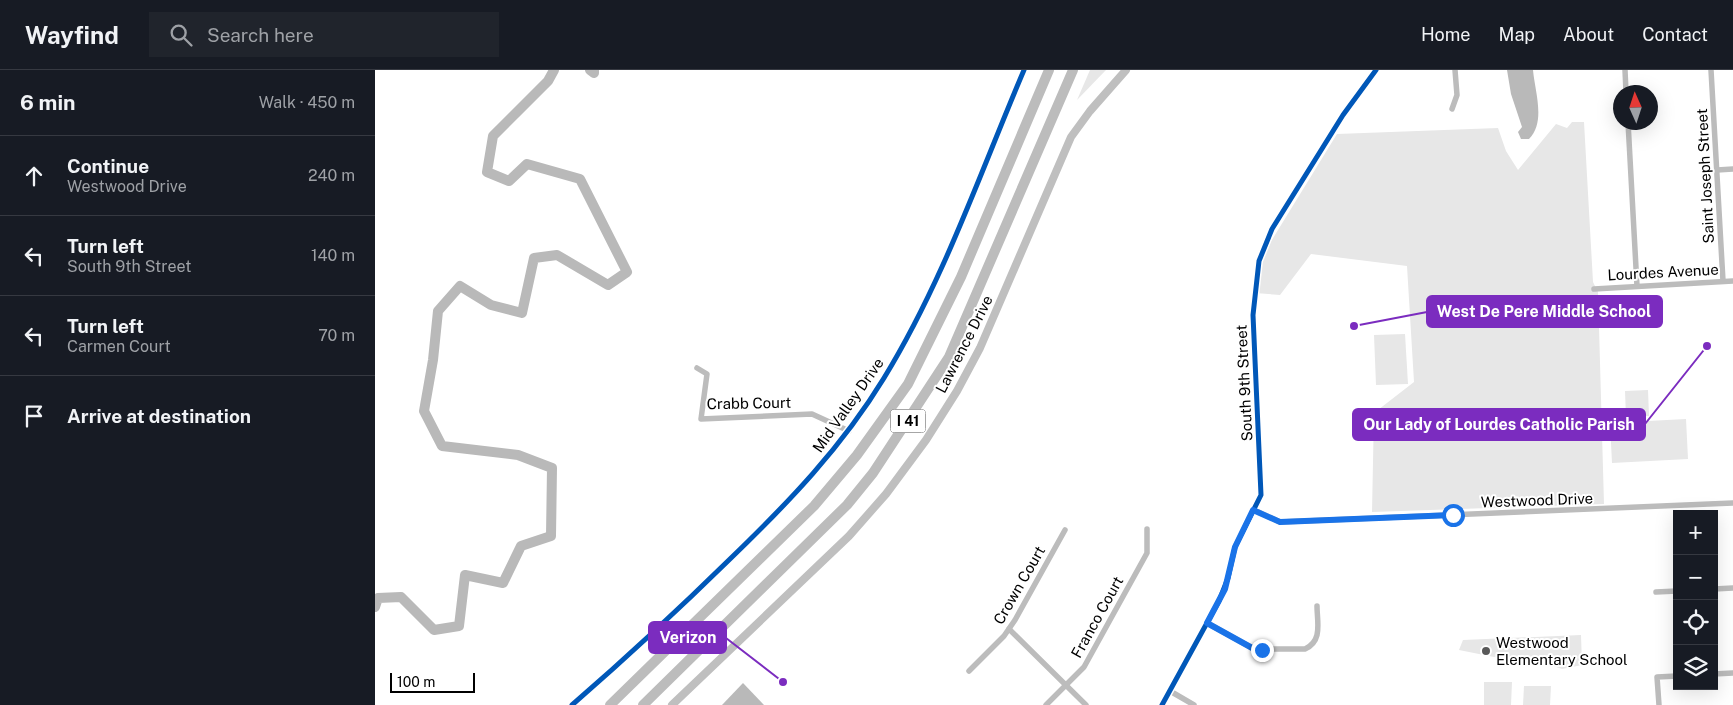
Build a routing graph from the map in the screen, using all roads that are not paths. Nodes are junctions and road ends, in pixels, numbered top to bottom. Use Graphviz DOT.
graph roads {
  1 [pos="1025,70"];
  2 [pos="1049,70"];
  3 [pos="1073,70"];
  4 [pos="1126,70"];
  5 [pos="1376,70"];
  6 [pos="1455,70"];
  7 [pos="1625,70"];
  8 [pos="1711,70"];
  9 [pos="1626,85"];
  10 [pos="1452,109"];
  11 [pos="1628,130"];
  12 [pos="1733,169"];
  13 [pos="1717,170"];
  14 [pos="1733,280"];
  15 [pos="1723,281"];
  16 [pos="1637,286"];
  17 [pos="1594,288"];
  18 [pos="697,368"];
  19 [pos="849,431"];
  20 [pos="1733,503"];
  21 [pos="1253,510"];
  22 [pos="1147,529"];
  23 [pos="1065,530"];
  24 [pos="1733,588"];
  25 [pos="1718,589"];
  26 [pos="1673,591"];
  27 [pos="1656,592"];
  28 [pos="1317,606"];
  29 [pos="1207,623"];
  30 [pos="1009,629"];
  31 [pos="969,671"];
  32 [pos="1733,673"];
  33 [pos="1718,674"];
  34 [pos="1673,676"];
  35 [pos="1066,685"];
  36 [pos="1169,691"];
  37 [pos="572,705"];
  38 [pos="609,705"];
  39 [pos="643,705"];
  40 [pos="672,705"];
  41 [pos="1047,705"];
  42 [pos="1086,705"];
  43 [pos="1162,705"];
  44 [pos="1195,705"];
  45 [pos="1659,705"];
  1 -- 19 [label="street, Mid Valley Drive"];
  2 -- 38 [label="highway, I 41"];
  3 -- 39 [label="highway, I 41"];
  4 -- 40 [label="main road, Lawrence Drive"];
  5 -- 21 [label="street, South 9th Street"];
  6 -- 10 [label="street"];
  7 -- 9 [label="street"];
  8 -- 13 [label="street, Saint Joseph Street"];
  11 -- 16 [label="street"];
  12 -- 13 [label="street"];
  13 -- 15 [label="street, Saint Joseph Street"];
  14 -- 15 [label="street, Lourdes Avenue"];
  15 -- 16 [label="street, Lourdes Avenue"];
  16 -- 17 [label="street, Lourdes Avenue"];
  18 -- 19 [label="street, Crabb Court"];
  19 -- 37 [label="street, Mid Valley Drive"];
  20 -- 21 [label="street, Westwood Drive"];
  21 -- 29 [label="street, South 9th Street"];
  22 -- 35 [label="street, Franco Court"];
  23 -- 30 [label="street, Crown Court"];
  24 -- 25 [label="street"];
  26 -- 27 [label="street"];
  28 -- 29 [label="street"];
  29 -- 36 [label="street, South 9th Street"];
  30 -- 31 [label="street, Crown Court"];
  30 -- 35 [label="street"];
  32 -- 33 [label="street"];
  34 -- 45 [label="street"];
  35 -- 41 [label="street, Franco Court"];
  35 -- 42 [label="street"];
  36 -- 43 [label="street, South 9th Street"];
  36 -- 44 [label="street"];
}
